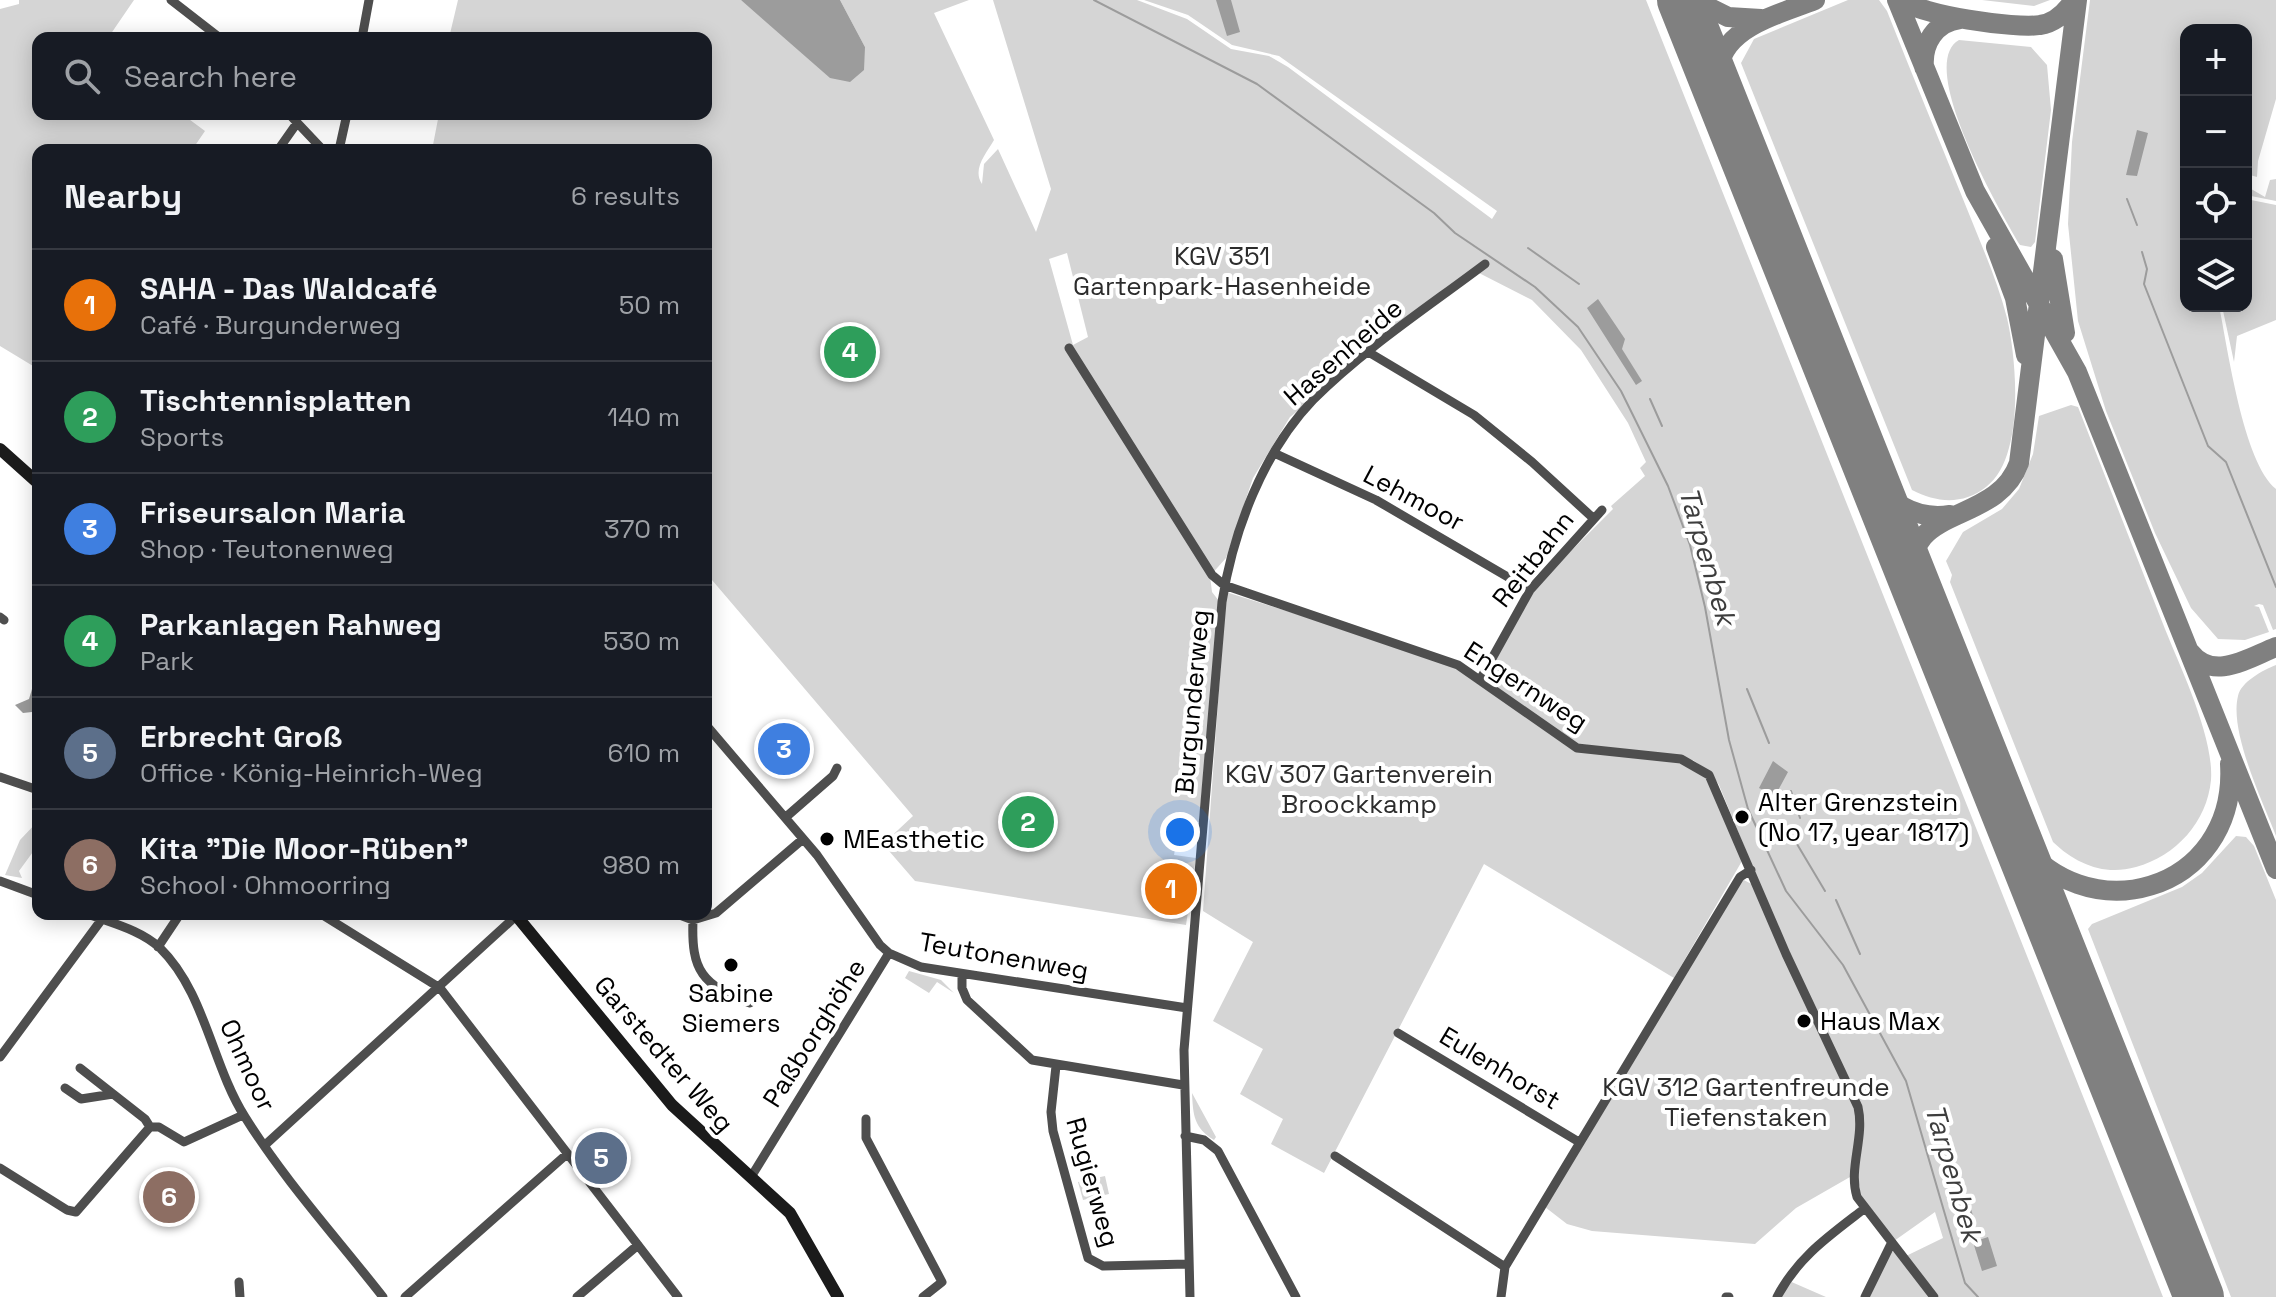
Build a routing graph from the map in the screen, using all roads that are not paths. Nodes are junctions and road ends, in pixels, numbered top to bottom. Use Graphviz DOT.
graph roads {
  1 [pos="171,0"];
  2 [pos="369,0"];
  3 [pos="212,32"];
  4 [pos="363,32"];
  5 [pos="294,120"];
  6 [pos="346,120"];
  7 [pos="297,123"];
  8 [pos="282,144"];
  9 [pos="317,144"];
  10 [pos="340,144"];
  11 [pos="1485,264"];
  12 [pos="1069,348"];
  13 [pos="1370,353"];
  14 [pos="1274,453"];
  15 [pos="1,454"];
  16 [pos="32,478"];
  17 [pos="1602,510"];
  18 [pos="1593,518"];
  19 [pos="1224,585"];
  20 [pos="1530,590"];
  21 [pos="1480,680"];
  22 [pos="712,732"];
  23 [pos="837,768"];
  24 [pos="0,777"];
  25 [pos="32,788"];
  26 [pos="786,817"];
  27 [pos="803,839"];
  28 [pos="1751,870"];
  29 [pos="0,881"];
  30 [pos="32,893"];
  31 [pos="712,914"];
  32 [pos="101,920"];
  33 [pos="104,920"];
  34 [pos="176,920"];
  35 [pos="331,920"];
  36 [pos="511,920"];
  37 [pos="520,920"];
  38 [pos="693,920"];
  39 [pos="158,947"];
  40 [pos="889,953"];
  41 [pos="962,975"];
  42 [pos="440,988"];
  43 [pos="750,1003"];
  44 [pos="1187,1008"];
  45 [pos="1398,1033"];
  46 [pos="0,1057"];
  47 [pos="1056,1066"];
  48 [pos="80,1068"];
  49 [pos="99,1082"];
  50 [pos="1183,1085"];
  51 [pos="65,1088"];
  52 [pos="113,1094"];
  53 [pos="94,1097"];
  54 [pos="243,1115"];
  55 [pos="866,1119"];
  56 [pos="150,1127"];
  57 [pos="1185,1136"];
  58 [pos="1579,1142"];
  59 [pos="265,1145"];
  60 [pos="567,1154"];
  61 [pos="1335,1156"];
  62 [pos="0,1168"];
  63 [pos="751,1177"];
  64 [pos="1864,1209"];
  65 [pos="1891,1244"];
  66 [pos="638,1245"];
  67 [pos="1188,1264"];
  68 [pos="1505,1267"];
  69 [pos="239,1282"];
  70 [pos="240,1297"];
  71 [pos="383,1297"];
  72 [pos="405,1297"];
  73 [pos="577,1297"];
  74 [pos="678,1297"];
  75 [pos="838,1297"];
  76 [pos="923,1297"];
  77 [pos="1190,1297"];
  78 [pos="1296,1297"];
  79 [pos="1501,1297"];
  80 [pos="1777,1297"];
  81 [pos="1865,1297"];
  82 [pos="1934,1297"];
  1 -- 3 [label="street"];
  2 -- 4 [label="street"];
  5 -- 7 [label="street"];
  6 -- 10 [label="street"];
  7 -- 8 [label="street"];
  7 -- 9 [label="street"];
  11 -- 13 [label="street, Hasenheide"];
  12 -- 19 [label="street, Burgunderweg"];
  13 -- 14 [label="street, Hasenheide"];
  13 -- 18 [label="street"];
  14 -- 19 [label="street, Hasenheide"];
  14 -- 20 [label="street, Lehmoor"];
  15 -- 16 [label="main road"];
  17 -- 18 [label="street, Reitbahn"];
  18 -- 20 [label="street, Reitbahn"];
  19 -- 21 [label="street, Engernweg"];
  19 -- 44 [label="street, Burgunderweg"];
  20 -- 21 [label="street, Reitbahn"];
  21 -- 28 [label="street, Engernweg"];
  22 -- 26 [label="street, Teutonenweg"];
  23 -- 26 [label="street"];
  24 -- 25 [label="street"];
  26 -- 27 [label="street, Teutonenweg"];
  27 -- 31 [label="street"];
  27 -- 40 [label="street, Teutonenweg"];
  28 -- 58 [label="street"];
  28 -- 64 [label="street, Engernweg"];
  29 -- 30 [label="street"];
  32 -- 46 [label="street"];
  33 -- 39 [label="street, Ohmoor"];
  34 -- 39 [label="street"];
  35 -- 42 [label="street"];
  36 -- 42 [label="street"];
  37 -- 63 [label="main road, Garstedter Weg"];
  38 -- 43 [label="street"];
  39 -- 54 [label="street, Ohmoor"];
  40 -- 41 [label="street, Teutonenweg"];
  40 -- 63 [label="street, Paßborghöhe"];
  41 -- 44 [label="street, Teutonenweg"];
  41 -- 47 [label="street"];
  42 -- 59 [label="street"];
  42 -- 60 [label="street"];
  44 -- 50 [label="street, Burgunderweg"];
  45 -- 58 [label="street, Eulenhorst"];
  47 -- 50 [label="street"];
  47 -- 67 [label="street, Rugierweg"];
  48 -- 49 [label="street"];
  49 -- 52 [label="street"];
  49 -- 53 [label="street"];
  50 -- 57 [label="street, Burgunderweg"];
  51 -- 53 [label="street"];
  52 -- 53 [label="street"];
  52 -- 56 [label="street"];
  54 -- 56 [label="street"];
  54 -- 59 [label="street, Ohmoor"];
  55 -- 76 [label="street"];
  56 -- 62 [label="street"];
  57 -- 67 [label="street, Burgunderweg"];
  57 -- 78 [label="street"];
  58 -- 68 [label="street"];
  59 -- 71 [label="street, Ohmoor"];
  60 -- 66 [label="street"];
  60 -- 72 [label="street"];
  61 -- 68 [label="street"];
  63 -- 75 [label="main road, Garstedter Weg"];
  64 -- 65 [label="street, Engernweg"];
  64 -- 80 [label="street"];
  65 -- 81 [label="street"];
  65 -- 82 [label="street, Engernweg"];
  66 -- 73 [label="street"];
  66 -- 74 [label="street"];
  67 -- 77 [label="street, Burgunderweg"];
  68 -- 79 [label="street"];
  69 -- 70 [label="street"];
}
